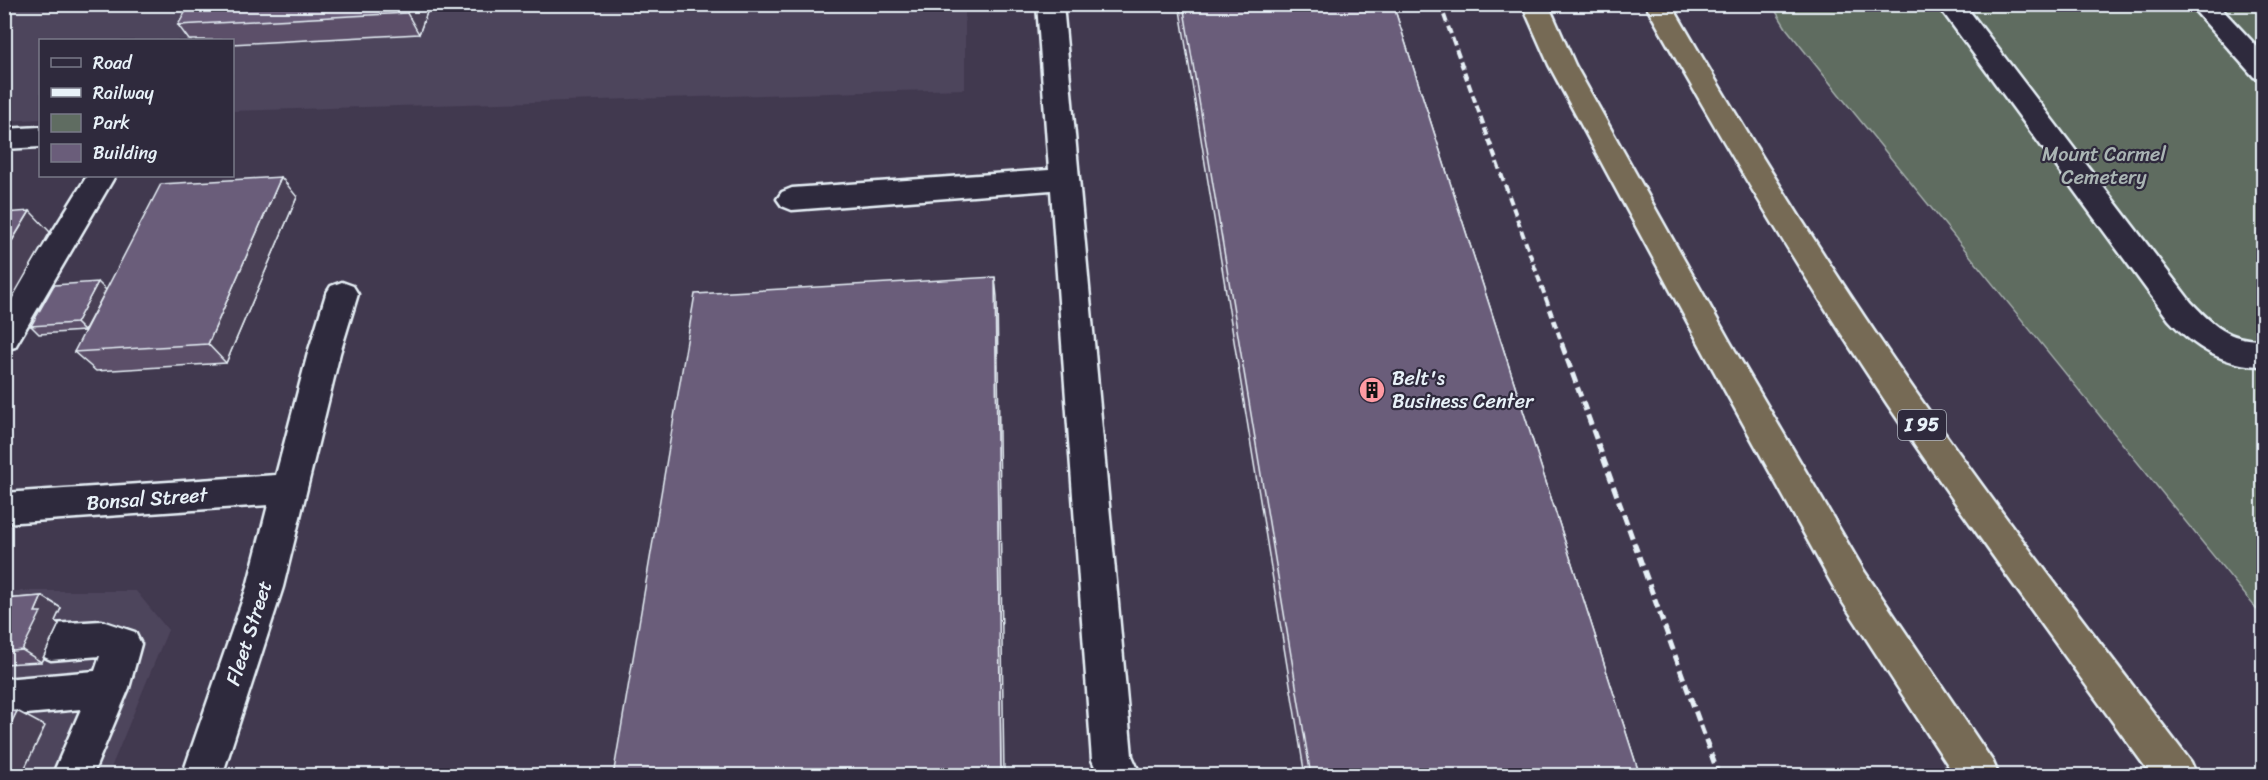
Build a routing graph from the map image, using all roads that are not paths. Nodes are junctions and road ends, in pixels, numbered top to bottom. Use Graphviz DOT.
graph roads {
  1 [pos="1050,4"];
  2 [pos="1534,4"];
  3 [pos="1658,4"];
  4 [pos="1665,4"];
  5 [pos="1950,4"];
  6 [pos="2202,4"];
  7 [pos="1689,59"];
  8 [pos="2264,71"];
  9 [pos="39,137"];
  10 [pos="4,139"];
  11 [pos="100,177"];
  12 [pos="1065,179"];
  13 [pos="792,199"];
  14 [pos="342,294"];
  15 [pos="4,338"];
  16 [pos="2264,353"];
  17 [pos="290,489"];
  18 [pos="4,508"];
  19 [pos="51,642"];
  20 [pos="110,688"];
  21 [pos="4,698"];
  22 [pos="72,776"];
  23 [pos="202,776"];
  24 [pos="1121,776"];
  25 [pos="1979,776"];
  26 [pos="2177,776"];
  1 -- 12 [label="street"];
  2 -- 25 [label="highway"];
  3 -- 7 [label="highway, I 95"];
  4 -- 7 [label="highway"];
  5 -- 16 [label="street"];
  6 -- 8 [label="street"];
  7 -- 26 [label="highway, I 95"];
  9 -- 10 [label="street"];
  11 -- 15 [label="street"];
  12 -- 13 [label="street"];
  12 -- 24 [label="street"];
  14 -- 17 [label="street, Fleet Street"];
  17 -- 18 [label="street, Bonsal Street"];
  17 -- 23 [label="street, Fleet Street"];
  19 -- 20 [label="street"];
  20 -- 21 [label="street"];
  20 -- 22 [label="street"];
}
